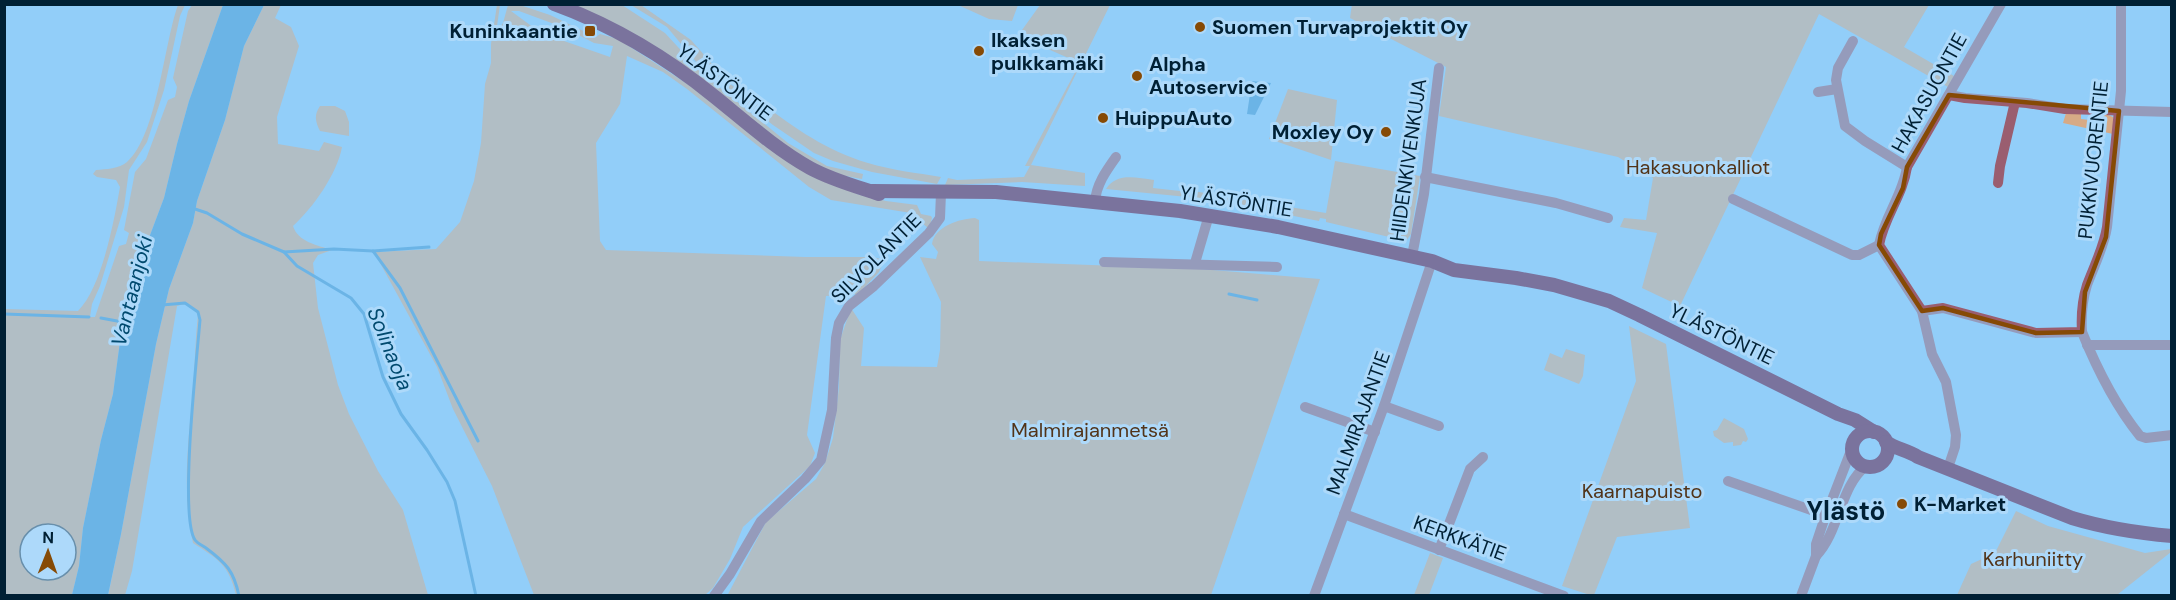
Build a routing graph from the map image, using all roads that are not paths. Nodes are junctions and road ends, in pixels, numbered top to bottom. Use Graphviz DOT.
graph roads {
  1 [pos="554,4"];
  2 [pos="2001,4"];
  3 [pos="2121,4"];
  4 [pos="1853,41"];
  5 [pos="1439,68"];
  6 [pos="1837,89"];
  7 [pos="1818,93"];
  8 [pos="1949,95"];
  9 [pos="2016,102"];
  10 [pos="2119,111"];
  11 [pos="2172,112"];
  12 [pos="1116,157"];
  13 [pos="1907,166"];
  14 [pos="1425,177"];
  15 [pos="1998,183"];
  16 [pos="941,198"];
  17 [pos="1733,199"];
  18 [pos="1095,202"];
  19 [pos="1209,215"];
  20 [pos="1608,218"];
  21 [pos="1879,245"];
  22 [pos="1412,256"];
  23 [pos="1432,261"];
  24 [pos="1104,262"];
  25 [pos="1195,263"];
  26 [pos="1277,267"];
  27 [pos="1922,311"];
  28 [pos="2082,332"];
  29 [pos="2087,345"];
  30 [pos="2172,345"];
  31 [pos="1384,406"];
  32 [pos="1305,407"];
  33 [pos="1838,414"];
  34 [pos="1439,426"];
  35 [pos="1375,432"];
  36 [pos="1874,432"];
  37 [pos="2172,435"];
  38 [pos="1886,442"];
  39 [pos="1853,444"];
  40 [pos="1483,457"];
  41 [pos="1917,457"];
  42 [pos="1882,462"];
  43 [pos="1866,466"];
  44 [pos="1948,468"];
  45 [pos="1728,481"];
  46 [pos="1344,514"];
  47 [pos="1832,517"];
  48 [pos="2172,536"];
  49 [pos="1439,550"];
  50 [pos="714,596"];
  51 [pos="1314,596"];
  52 [pos="1564,596"];
  53 [pos="1801,596"];
  1 -- 16 [label="main road, YLÄSTÖNTIE"];
  2 -- 8 [label="street, HAKASUONTIE"];
  3 -- 10 [label="street, PUKKIVUORENTIE"];
  4 -- 6 [label="street"];
  5 -- 14 [label="street, HIIDENKIVENKUJA"];
  6 -- 7 [label="street"];
  6 -- 13 [label="street"];
  8 -- 9 [label="street"];
  8 -- 13 [label="street, HAKASUONTIE"];
  9 -- 10 [label="street"];
  9 -- 15 [label="street"];
  10 -- 11 [label="street"];
  10 -- 28 [label="street, PUKKIVUORENTIE"];
  12 -- 18 [label="street"];
  13 -- 21 [label="street, HAKASUONTIE"];
  14 -- 20 [label="street"];
  14 -- 22 [label="street, HIIDENKIVENKUJA"];
  16 -- 18 [label="main road, YLÄSTÖNTIE"];
  16 -- 50 [label="street, SILVOLANTIE"];
  17 -- 21 [label="street"];
  18 -- 19 [label="main road, YLÄSTÖNTIE"];
  19 -- 22 [label="main road, YLÄSTÖNTIE"];
  19 -- 25 [label="street"];
  21 -- 27 [label="street"];
  22 -- 23 [label="main road, YLÄSTÖNTIE"];
  23 -- 31 [label="street, MALMIRAJANTIE"];
  23 -- 33 [label="main road, YLÄSTÖNTIE"];
  24 -- 25 [label="street"];
  25 -- 26 [label="street"];
  27 -- 28 [label="street"];
  27 -- 44 [label="street"];
  28 -- 29 [label="street"];
  29 -- 30 [label="street"];
  29 -- 37 [label="street"];
  31 -- 34 [label="street"];
  31 -- 35 [label="street, MALMIRAJANTIE"];
  32 -- 35 [label="street"];
  33 -- 36 [label="main road, YLÄSTÖNTIE"];
  33 -- 39 [label="main road"];
  35 -- 46 [label="street, MALMIRAJANTIE"];
  36 -- 38 [label="main road, YLÄSTÖNTIE"];
  36 -- 39 [label="main road"];
  38 -- 41 [label="main road, YLÄSTÖNTIE"];
  38 -- 42 [label="main road"];
  39 -- 43 [label="main road"];
  39 -- 47 [label="street"];
  40 -- 49 [label="street"];
  41 -- 42 [label="main road, YLÄSTÖNTIE"];
  41 -- 44 [label="main road, YLÄSTÖNTIE"];
  42 -- 43 [label="main road, YLÄSTÖNTIE"];
  43 -- 47 [label="street"];
  44 -- 48 [label="main road, YLÄSTÖNTIE"];
  45 -- 47 [label="street"];
  46 -- 49 [label="street, KERKKÄTIE"];
  46 -- 51 [label="street, MALMIRAJANTIE"];
  47 -- 53 [label="street"];
  49 -- 52 [label="street, KERKKÄTIE"];
}
